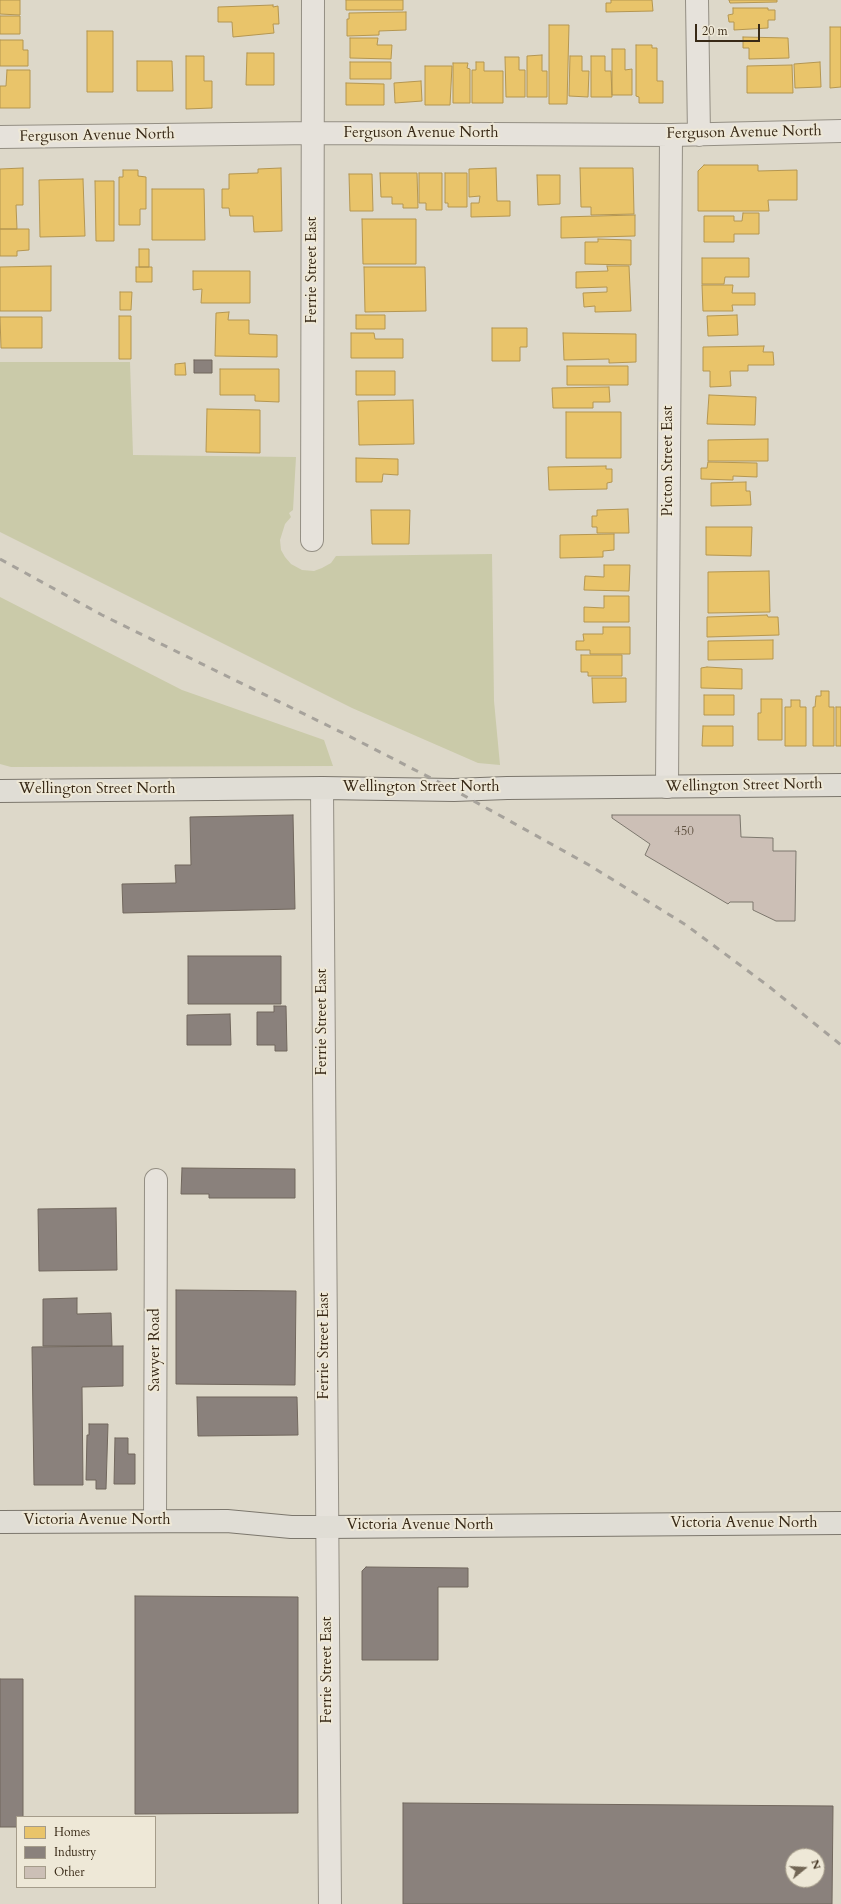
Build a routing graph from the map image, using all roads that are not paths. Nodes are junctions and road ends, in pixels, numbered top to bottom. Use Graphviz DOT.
graph roads {
  1 [pos="313,0"];
  2 [pos="697,0"];
  3 [pos="841,131"];
  4 [pos="314,133"];
  5 [pos="671,135"];
  6 [pos="698,135"];
  7 [pos="0,137"];
  8 [pos="312,540"];
  9 [pos="841,785"];
  10 [pos="667,787"];
  11 [pos="322,788"];
  12 [pos="0,791"];
  13 [pos="156,1180"];
  14 [pos="155,1520"];
  15 [pos="0,1522"];
  16 [pos="841,1523"];
  17 [pos="326,1527"];
  18 [pos="330,1904"];
  1 -- 4 [label="street, Ferrie Street East"];
  2 -- 6 [label="street"];
  3 -- 6 [label="street, Ferguson Avenue North"];
  4 -- 5 [label="street, Ferguson Avenue North"];
  4 -- 7 [label="street, Ferguson Avenue North"];
  4 -- 8 [label="street, Ferrie Street East"];
  5 -- 6 [label="street, Ferguson Avenue North"];
  5 -- 10 [label="street, Picton Street East"];
  9 -- 10 [label="main road, Wellington Street North"];
  10 -- 11 [label="main road, Wellington Street North"];
  11 -- 12 [label="main road, Wellington Street North"];
  11 -- 17 [label="street, Ferrie Street East"];
  13 -- 14 [label="street, Sawyer Road"];
  14 -- 15 [label="main road, Victoria Avenue North"];
  14 -- 17 [label="main road, Victoria Avenue North"];
  16 -- 17 [label="main road, Victoria Avenue North"];
  17 -- 18 [label="street, Ferrie Street East"];
}
